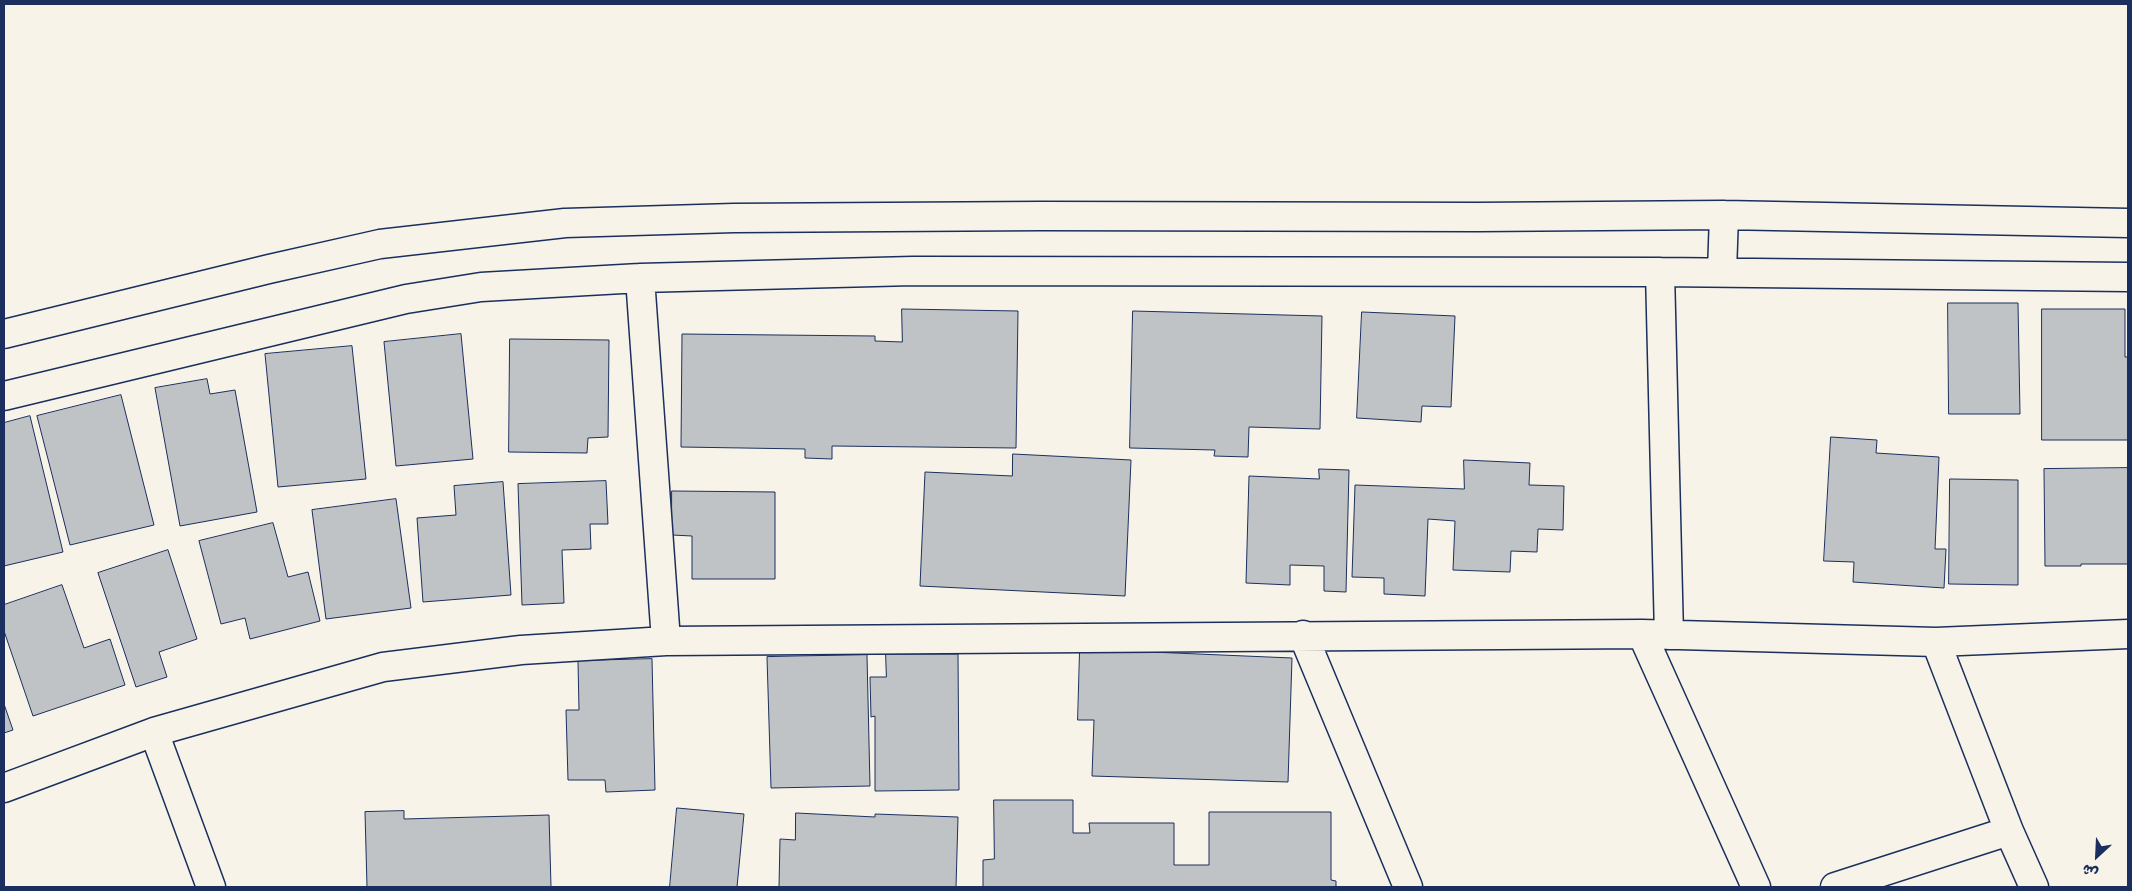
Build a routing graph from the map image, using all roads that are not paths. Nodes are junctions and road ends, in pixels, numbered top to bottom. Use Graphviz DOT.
graph roads {
  1 [pos="1724,215"];
  2 [pos="2128,223"];
  3 [pos="1660,272"];
  4 [pos="1722,272"];
  5 [pos="640,278"];
  6 [pos="2128,278"];
  7 [pos="4,334"];
  8 [pos="4,396"];
  9 [pos="1642,634"];
  10 [pos="1669,634"];
  11 [pos="2128,634"];
  12 [pos="1303,635"];
  13 [pos="666,641"];
  14 [pos="1936,642"];
  15 [pos="154,732"];
  16 [pos="4,788"];
  17 [pos="2009,831"];
  18 [pos="211,887"];
  19 [pos="1408,887"];
  20 [pos="1756,887"];
  21 [pos="1835,887"];
  22 [pos="2034,887"];
  1 -- 2 [label="street"];
  1 -- 4 [label="street"];
  1 -- 7 [label="street"];
  3 -- 4 [label="street"];
  3 -- 5 [label="street"];
  3 -- 10 [label="street"];
  4 -- 6 [label="street"];
  5 -- 8 [label="street"];
  5 -- 13 [label="street"];
  9 -- 10 [label="street"];
  9 -- 12 [label="street"];
  9 -- 20 [label="street"];
  10 -- 14 [label="street"];
  11 -- 14 [label="street"];
  12 -- 13 [label="street"];
  12 -- 19 [label="street"];
  13 -- 15 [label="street"];
  14 -- 17 [label="street"];
  15 -- 16 [label="street"];
  15 -- 18 [label="street"];
  17 -- 21 [label="street"];
  17 -- 22 [label="street"];
}
